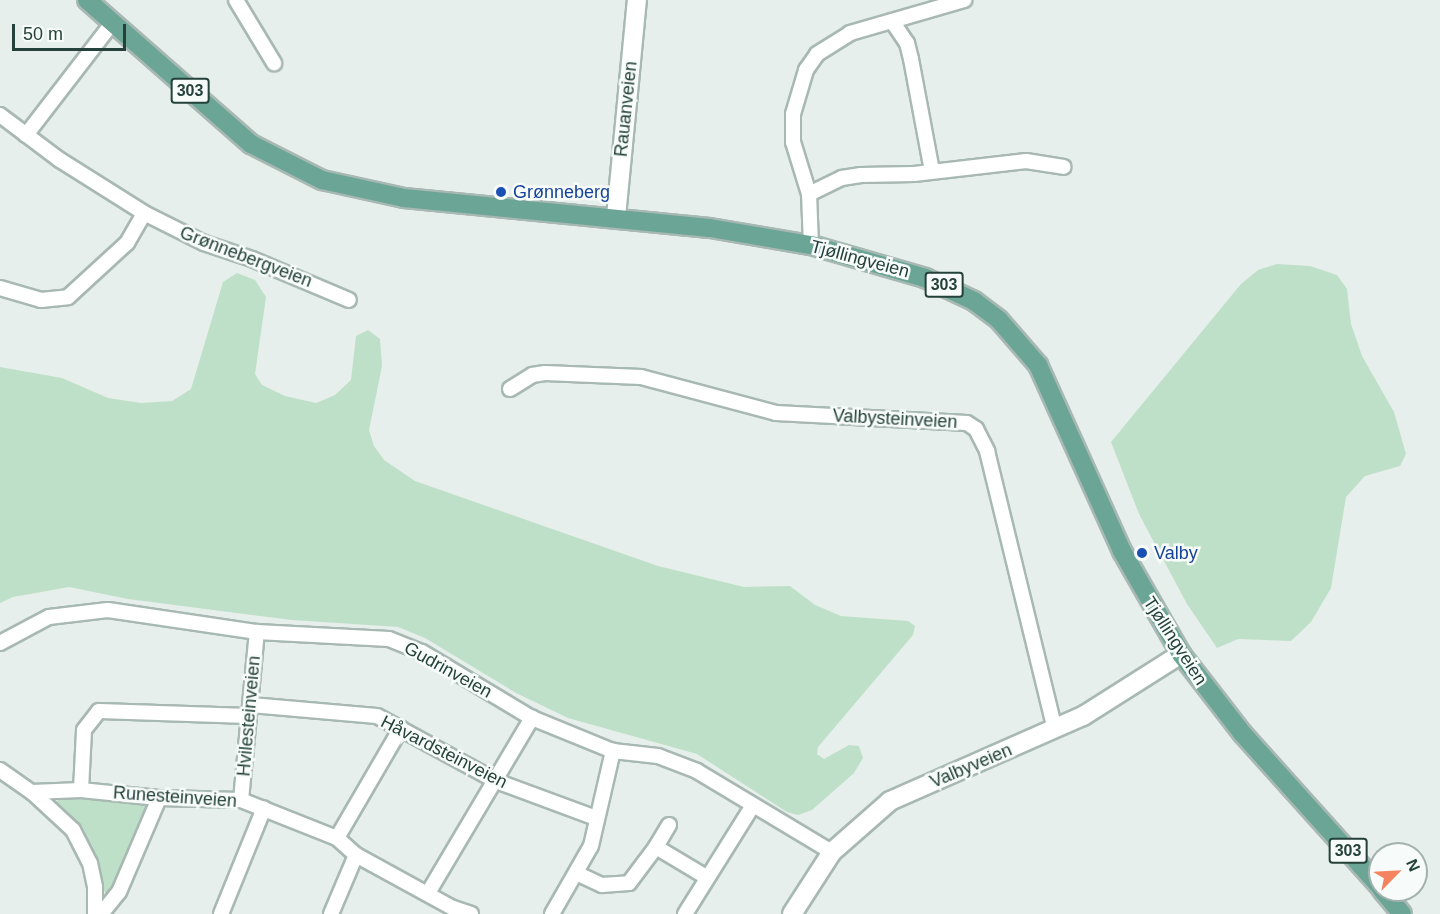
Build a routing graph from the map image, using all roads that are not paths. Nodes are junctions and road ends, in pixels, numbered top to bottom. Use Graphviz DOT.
graph roads {
  1 [pos="87,0"];
  2 [pos="236,0"];
  3 [pos="637,0"];
  4 [pos="964,0"];
  5 [pos="892,21"];
  6 [pos="113,22"];
  7 [pos="274,63"];
  8 [pos="0,115"];
  9 [pos="26,135"];
  10 [pos="1064,167"];
  11 [pos="932,171"];
  12 [pos="809,194"];
  13 [pos="144,213"];
  14 [pos="616,218"];
  15 [pos="810,245"];
  16 [pos="0,288"];
  17 [pos="349,300"];
  18 [pos="510,389"];
  19 [pos="257,632"];
  20 [pos="0,643"];
  21 [pos="1181,654"];
  22 [pos="250,711"];
  23 [pos="532,718"];
  24 [pos="401,728"];
  25 [pos="1055,729"];
  26 [pos="613,752"];
  27 [pos="0,770"];
  28 [pos="496,781"];
  29 [pos="81,790"];
  30 [pos="32,792"];
  31 [pos="159,798"];
  32 [pos="241,800"];
  33 [pos="753,805"];
  34 [pos="264,808"];
  35 [pos="596,818"];
  36 [pos="669,825"];
  37 [pos="337,837"];
  38 [pos="656,847"];
  39 [pos="832,852"];
  40 [pos="356,855"];
  41 [pos="576,873"];
  42 [pos="1368,874"];
  43 [pos="706,877"];
  44 [pos="428,893"];
  45 [pos="1392,902"];
  46 [pos="451,911"];
  47 [pos="95,914"];
  48 [pos="101,914"];
  49 [pos="221,914"];
  50 [pos="332,914"];
  51 [pos="471,914"];
  52 [pos="552,914"];
  53 [pos="685,914"];
  54 [pos="792,914"];
  55 [pos="1402,914"];
  1 -- 6 [label="main road, Tjøllingveien / 303"];
  2 -- 7 [label="street"];
  3 -- 14 [label="street, Rauanveien"];
  4 -- 5 [label="street"];
  5 -- 11 [label="street"];
  5 -- 12 [label="street"];
  6 -- 9 [label="street"];
  6 -- 14 [label="main road, Tjøllingveien / 303"];
  8 -- 9 [label="street, Grønnebergveien"];
  9 -- 13 [label="street, Grønnebergveien"];
  10 -- 11 [label="street"];
  11 -- 12 [label="street"];
  12 -- 15 [label="street"];
  13 -- 16 [label="street"];
  13 -- 17 [label="street, Grønnebergveien"];
  14 -- 15 [label="main road, Tjøllingveien / 303"];
  15 -- 21 [label="main road, Tjøllingveien / 303"];
  18 -- 25 [label="street, Valbysteinveien"];
  19 -- 20 [label="street, Gudrinveien"];
  19 -- 22 [label="street, Hvilesteinveien"];
  19 -- 23 [label="street, Gudrinveien"];
  21 -- 25 [label="street, Valbyveien"];
  21 -- 42 [label="main road, Tjøllingveien / 303"];
  22 -- 24 [label="street, Håvardsteinveien"];
  22 -- 29 [label="street, Håvardsteinveien"];
  22 -- 32 [label="street, Hvilesteinveien"];
  23 -- 26 [label="street, Gudrinveien"];
  23 -- 28 [label="street"];
  24 -- 28 [label="street, Håvardsteinveien"];
  24 -- 37 [label="street"];
  25 -- 39 [label="street, Valbyveien"];
  26 -- 33 [label="street, Gudrinveien"];
  26 -- 35 [label="street"];
  27 -- 30 [label="street"];
  28 -- 35 [label="street, Håvardsteinveien"];
  28 -- 44 [label="street"];
  29 -- 30 [label="street, Runesteinveien"];
  29 -- 31 [label="street, Runesteinveien"];
  30 -- 47 [label="street"];
  31 -- 32 [label="street, Runesteinveien"];
  31 -- 48 [label="street"];
  32 -- 34 [label="street, Runesteinveien"];
  33 -- 39 [label="street, Gudrinveien"];
  33 -- 43 [label="street"];
  34 -- 37 [label="street, Runesteinveien"];
  34 -- 49 [label="street"];
  35 -- 41 [label="street"];
  36 -- 38 [label="street"];
  37 -- 40 [label="street, Runesteinveien"];
  38 -- 41 [label="street"];
  38 -- 43 [label="street"];
  39 -- 54 [label="street, Valbyveien"];
  40 -- 44 [label="street, Runesteinveien"];
  40 -- 50 [label="street"];
  41 -- 52 [label="street"];
  43 -- 53 [label="street"];
  44 -- 46 [label="street, Runesteinveien"];
  45 -- 55 [label="main road, Tjøllingveien / 303"];
  46 -- 51 [label="street, Runesteinveien"];
}
